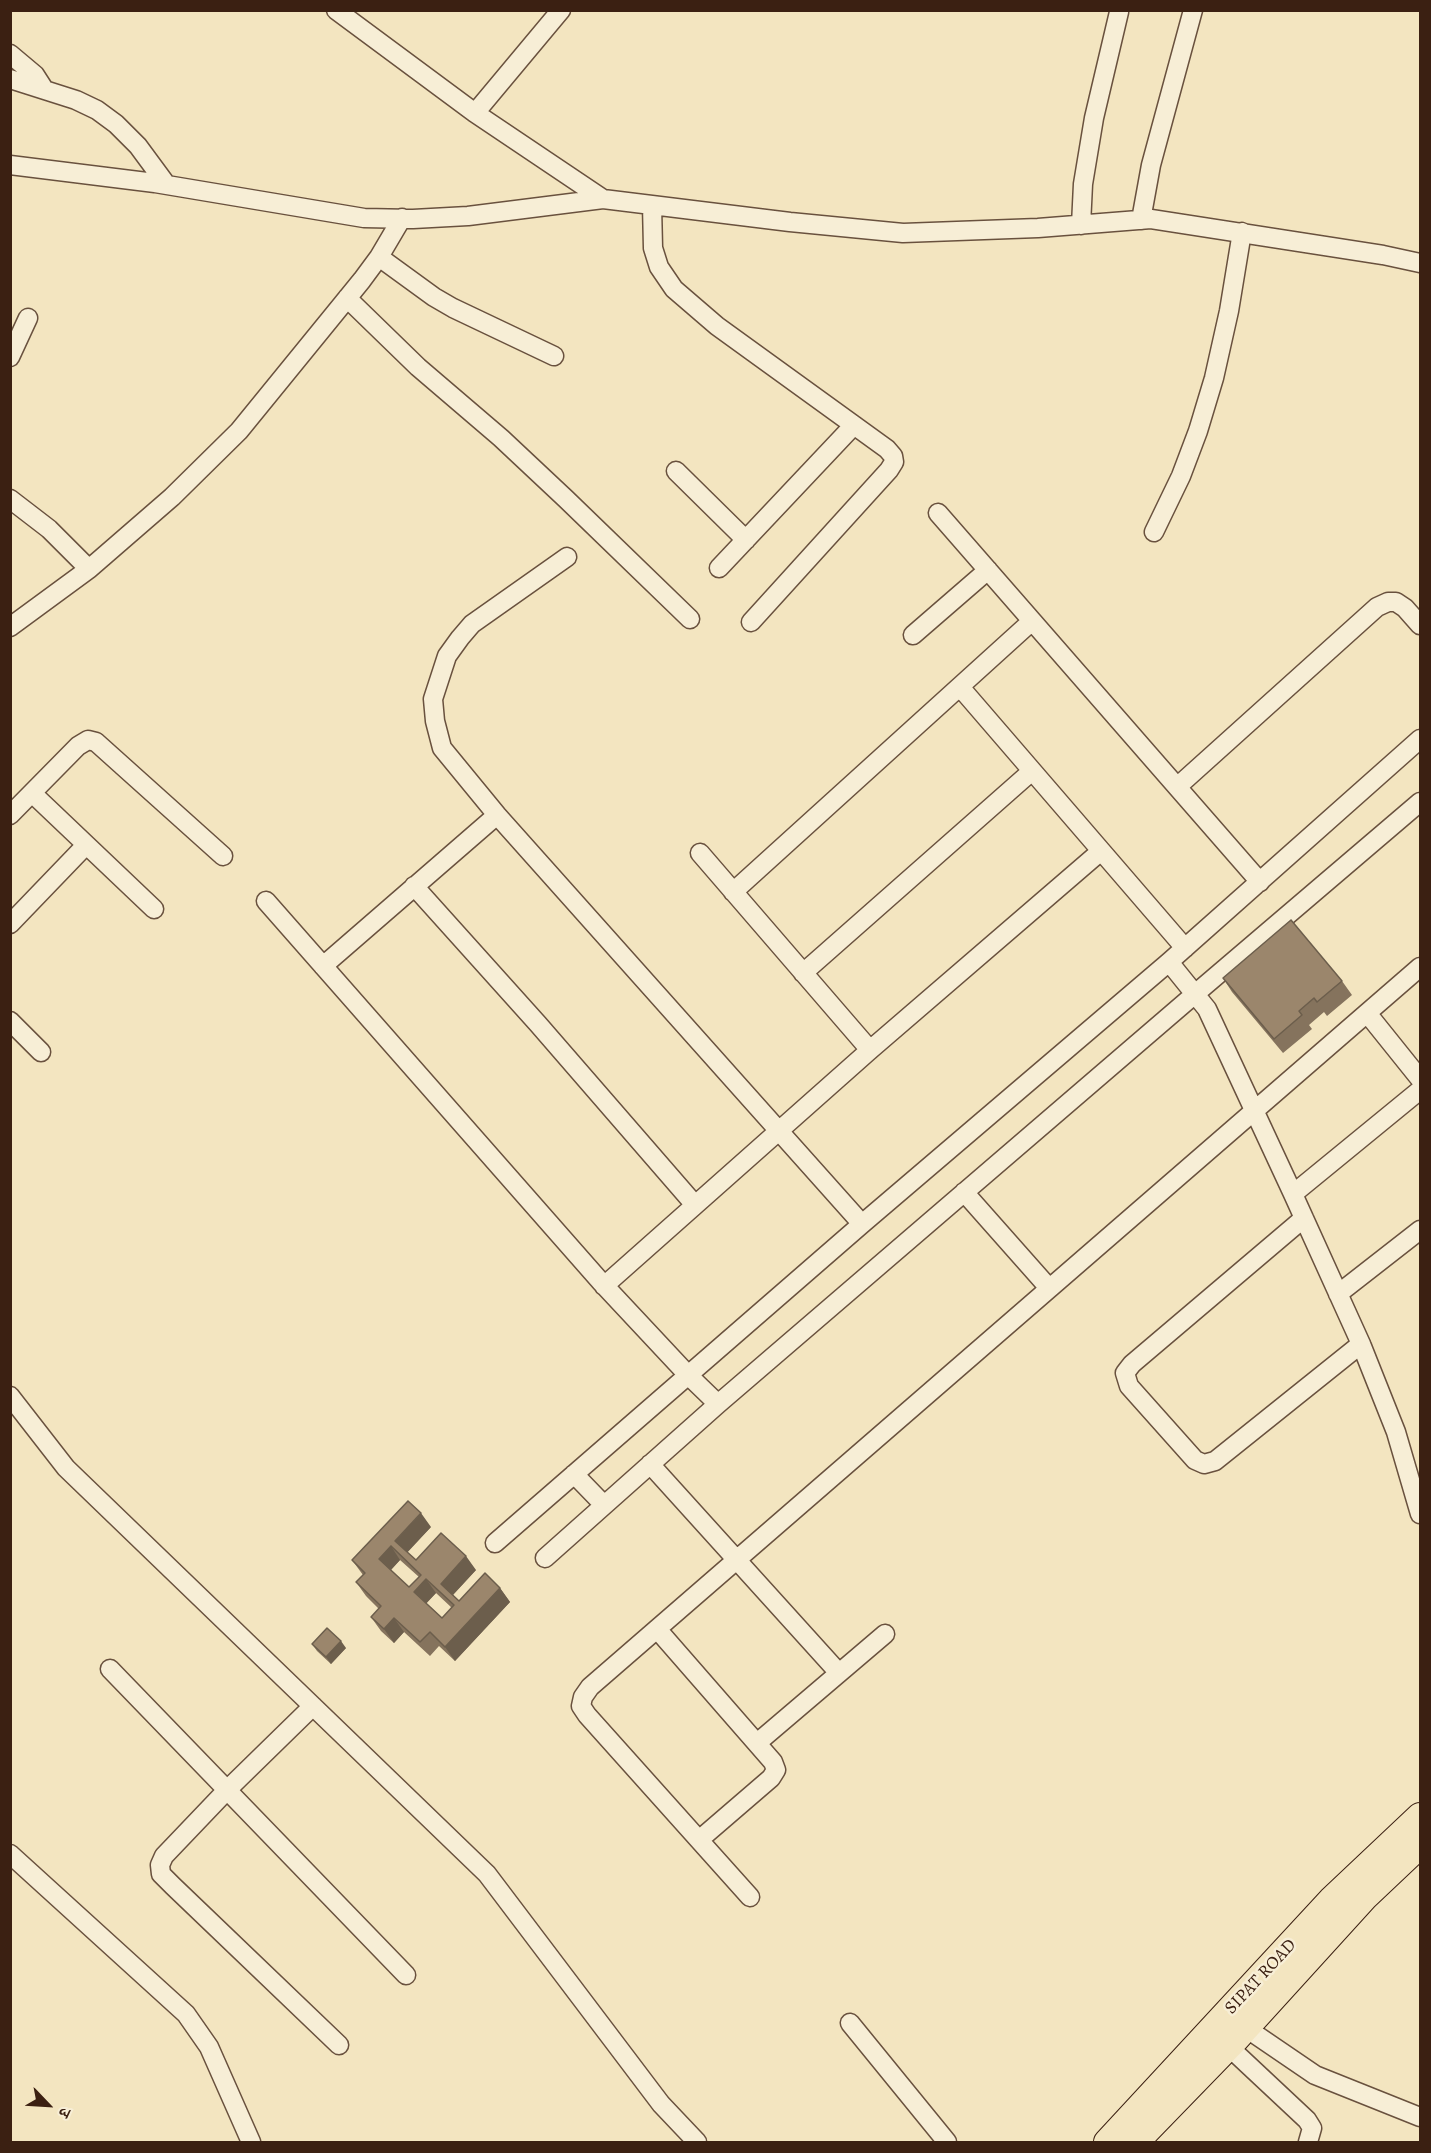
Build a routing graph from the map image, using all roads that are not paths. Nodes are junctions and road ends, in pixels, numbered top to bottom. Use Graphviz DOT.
graph roads {
  1 [pos="336,10"];
  2 [pos="561,10"];
  3 [pos="1194,10"];
  4 [pos="1119,12"];
  5 [pos="10,54"];
  6 [pos="10,79"];
  7 [pos="44,89"];
  8 [pos="476,113"];
  9 [pos="10,165"];
  10 [pos="166,184"];
  11 [pos="603,199"];
  12 [pos="652,205"];
  13 [pos="402,218"];
  14 [pos="1141,220"];
  15 [pos="1081,225"];
  16 [pos="1242,232"];
  17 [pos="379,257"];
  18 [pos="1420,263"];
  19 [pos="347,298"];
  20 [pos="28,318"];
  21 [pos="10,357"];
  22 [pos="554,357"];
  23 [pos="854,425"];
  24 [pos="676,471"];
  25 [pos="10,499"];
  26 [pos="938,513"];
  27 [pos="1154,532"];
  28 [pos="746,540"];
  29 [pos="567,556"];
  30 [pos="719,568"];
  31 [pos="88,569"];
  32 [pos="988,570"];
  33 [pos="690,619"];
  34 [pos="1032,621"];
  35 [pos="751,622"];
  36 [pos="1420,625"];
  37 [pos="10,627"];
  38 [pos="913,635"];
  39 [pos="960,687"];
  40 [pos="1420,739"];
  41 [pos="1032,771"];
  42 [pos="1177,788"];
  43 [pos="32,793"];
  44 [pos="1420,802"];
  45 [pos="10,815"];
  46 [pos="497,815"];
  47 [pos="86,845"];
  48 [pos="1101,851"];
  49 [pos="700,853"];
  50 [pos="223,856"];
  51 [pos="1260,882"];
  52 [pos="414,886"];
  53 [pos="733,892"];
  54 [pos="266,902"];
  55 [pos="154,909"];
  56 [pos="10,924"];
  57 [pos="1185,948"];
  58 [pos="1169,962"];
  59 [pos="323,966"];
  60 [pos="1420,967"];
  61 [pos="803,973"];
  62 [pos="1195,994"];
  63 [pos="1367,1013"];
  64 [pos="10,1021"];
  65 [pos="870,1050"];
  66 [pos="41,1052"];
  67 [pos="1420,1079"];
  68 [pos="1420,1090"];
  69 [pos="1254,1111"];
  70 [pos="778,1132"];
  71 [pos="964,1192"];
  72 [pos="1293,1194"];
  73 [pos="695,1205"];
  74 [pos="1304,1218"];
  75 [pos="862,1224"];
  76 [pos="1418,1238"];
  77 [pos="604,1286"];
  78 [pos="1049,1288"];
  79 [pos="1338,1294"];
  80 [pos="1361,1344"];
  81 [pos="688,1375"];
  82 [pos="10,1396"];
  83 [pos="718,1404"];
  84 [pos="650,1464"];
  85 [pos="574,1474"];
  86 [pos="604,1505"];
  87 [pos="1420,1514"];
  88 [pos="495,1543"];
  89 [pos="545,1558"];
  90 [pos="737,1559"];
  91 [pos="657,1629"];
  92 [pos="885,1634"];
  93 [pos="110,1669"];
  94 [pos="839,1673"];
  95 [pos="313,1706"];
  96 [pos="757,1743"];
  97 [pos="226,1790"];
  98 [pos="1420,1816"];
  99 [pos="699,1840"];
  100 [pos="1420,1845"];
  101 [pos="10,1854"];
  102 [pos="750,1897"];
  103 [pos="406,1975"];
  104 [pos="850,2024"];
  105 [pos="1246,2028"];
  106 [pos="339,2045"];
  107 [pos="1228,2046"];
  108 [pos="1420,2117"];
  109 [pos="251,2142"];
  110 [pos="697,2142"];
  111 [pos="947,2142"];
  112 [pos="1107,2142"];
  113 [pos="1136,2142"];
  114 [pos="1308,2142"];
  1 -- 8 [label="street"];
  2 -- 8 [label="street"];
  3 -- 14 [label="street"];
  4 -- 15 [label="street"];
  5 -- 7 [label="street"];
  6 -- 7 [label="street"];
  7 -- 10 [label="street"];
  8 -- 11 [label="street"];
  9 -- 10 [label="street"];
  10 -- 13 [label="street"];
  11 -- 12 [label="street"];
  11 -- 13 [label="street"];
  12 -- 15 [label="street"];
  12 -- 23 [label="street"];
  13 -- 17 [label="street"];
  14 -- 15 [label="street"];
  14 -- 16 [label="street"];
  16 -- 18 [label="street"];
  16 -- 27 [label="street"];
  17 -- 19 [label="street"];
  17 -- 22 [label="street"];
  19 -- 31 [label="street"];
  19 -- 33 [label="street"];
  20 -- 21 [label="street"];
  23 -- 28 [label="street"];
  23 -- 35 [label="street"];
  24 -- 28 [label="street"];
  25 -- 31 [label="street"];
  26 -- 32 [label="street"];
  28 -- 30 [label="street"];
  29 -- 46 [label="street"];
  31 -- 37 [label="street"];
  32 -- 34 [label="street"];
  32 -- 38 [label="street"];
  34 -- 39 [label="street"];
  34 -- 42 [label="street"];
  36 -- 42 [label="street"];
  39 -- 41 [label="street"];
  39 -- 53 [label="street"];
  40 -- 51 [label="street"];
  41 -- 48 [label="street"];
  41 -- 61 [label="street"];
  42 -- 51 [label="street"];
  43 -- 45 [label="street"];
  43 -- 47 [label="street"];
  43 -- 50 [label="street"];
  44 -- 62 [label="street"];
  46 -- 52 [label="street"];
  46 -- 70 [label="street"];
  47 -- 55 [label="street"];
  47 -- 56 [label="street"];
  48 -- 57 [label="street"];
  48 -- 65 [label="street"];
  49 -- 53 [label="street"];
  51 -- 57 [label="street"];
  52 -- 59 [label="street"];
  52 -- 73 [label="street"];
  53 -- 61 [label="street"];
  54 -- 59 [label="street"];
  57 -- 58 [label="street"];
  58 -- 62 [label="street"];
  58 -- 75 [label="street"];
  59 -- 77 [label="street"];
  60 -- 63 [label="street"];
  61 -- 65 [label="street"];
  62 -- 69 [label="street"];
  62 -- 71 [label="street"];
  63 -- 67 [label="street"];
  63 -- 69 [label="street"];
  64 -- 66 [label="street"];
  65 -- 70 [label="street"];
  68 -- 72 [label="street"];
  69 -- 72 [label="street"];
  69 -- 78 [label="street"];
  70 -- 73 [label="street"];
  70 -- 75 [label="street"];
  71 -- 78 [label="street"];
  71 -- 83 [label="street"];
  72 -- 74 [label="street"];
  73 -- 77 [label="street"];
  74 -- 79 [label="street"];
  74 -- 80 [label="street"];
  75 -- 81 [label="street"];
  76 -- 79 [label="street"];
  77 -- 81 [label="street"];
  78 -- 90 [label="street"];
  79 -- 80 [label="street"];
  80 -- 87 [label="street"];
  81 -- 83 [label="street"];
  81 -- 85 [label="street"];
  82 -- 95 [label="street"];
  83 -- 84 [label="street"];
  84 -- 86 [label="street"];
  84 -- 90 [label="street"];
  85 -- 86 [label="street"];
  85 -- 88 [label="street"];
  86 -- 89 [label="street"];
  90 -- 91 [label="street"];
  90 -- 94 [label="street"];
  91 -- 96 [label="street"];
  91 -- 99 [label="street"];
  92 -- 94 [label="street"];
  93 -- 97 [label="street"];
  94 -- 96 [label="street"];
  95 -- 97 [label="street"];
  95 -- 110 [label="street"];
  96 -- 99 [label="street"];
  97 -- 103 [label="street"];
  97 -- 106 [label="street"];
  98 -- 112 [label="highway, SIPAT ROAD"];
  99 -- 102 [label="street"];
  100 -- 105 [label="highway, SIPAT ROAD"];
  101 -- 109 [label="street"];
  104 -- 111 [label="street"];
  105 -- 107 [label="highway, SIPAT ROAD"];
  105 -- 108 [label="street"];
  107 -- 113 [label="highway, SIPAT ROAD"];
  107 -- 114 [label="street"];
}
